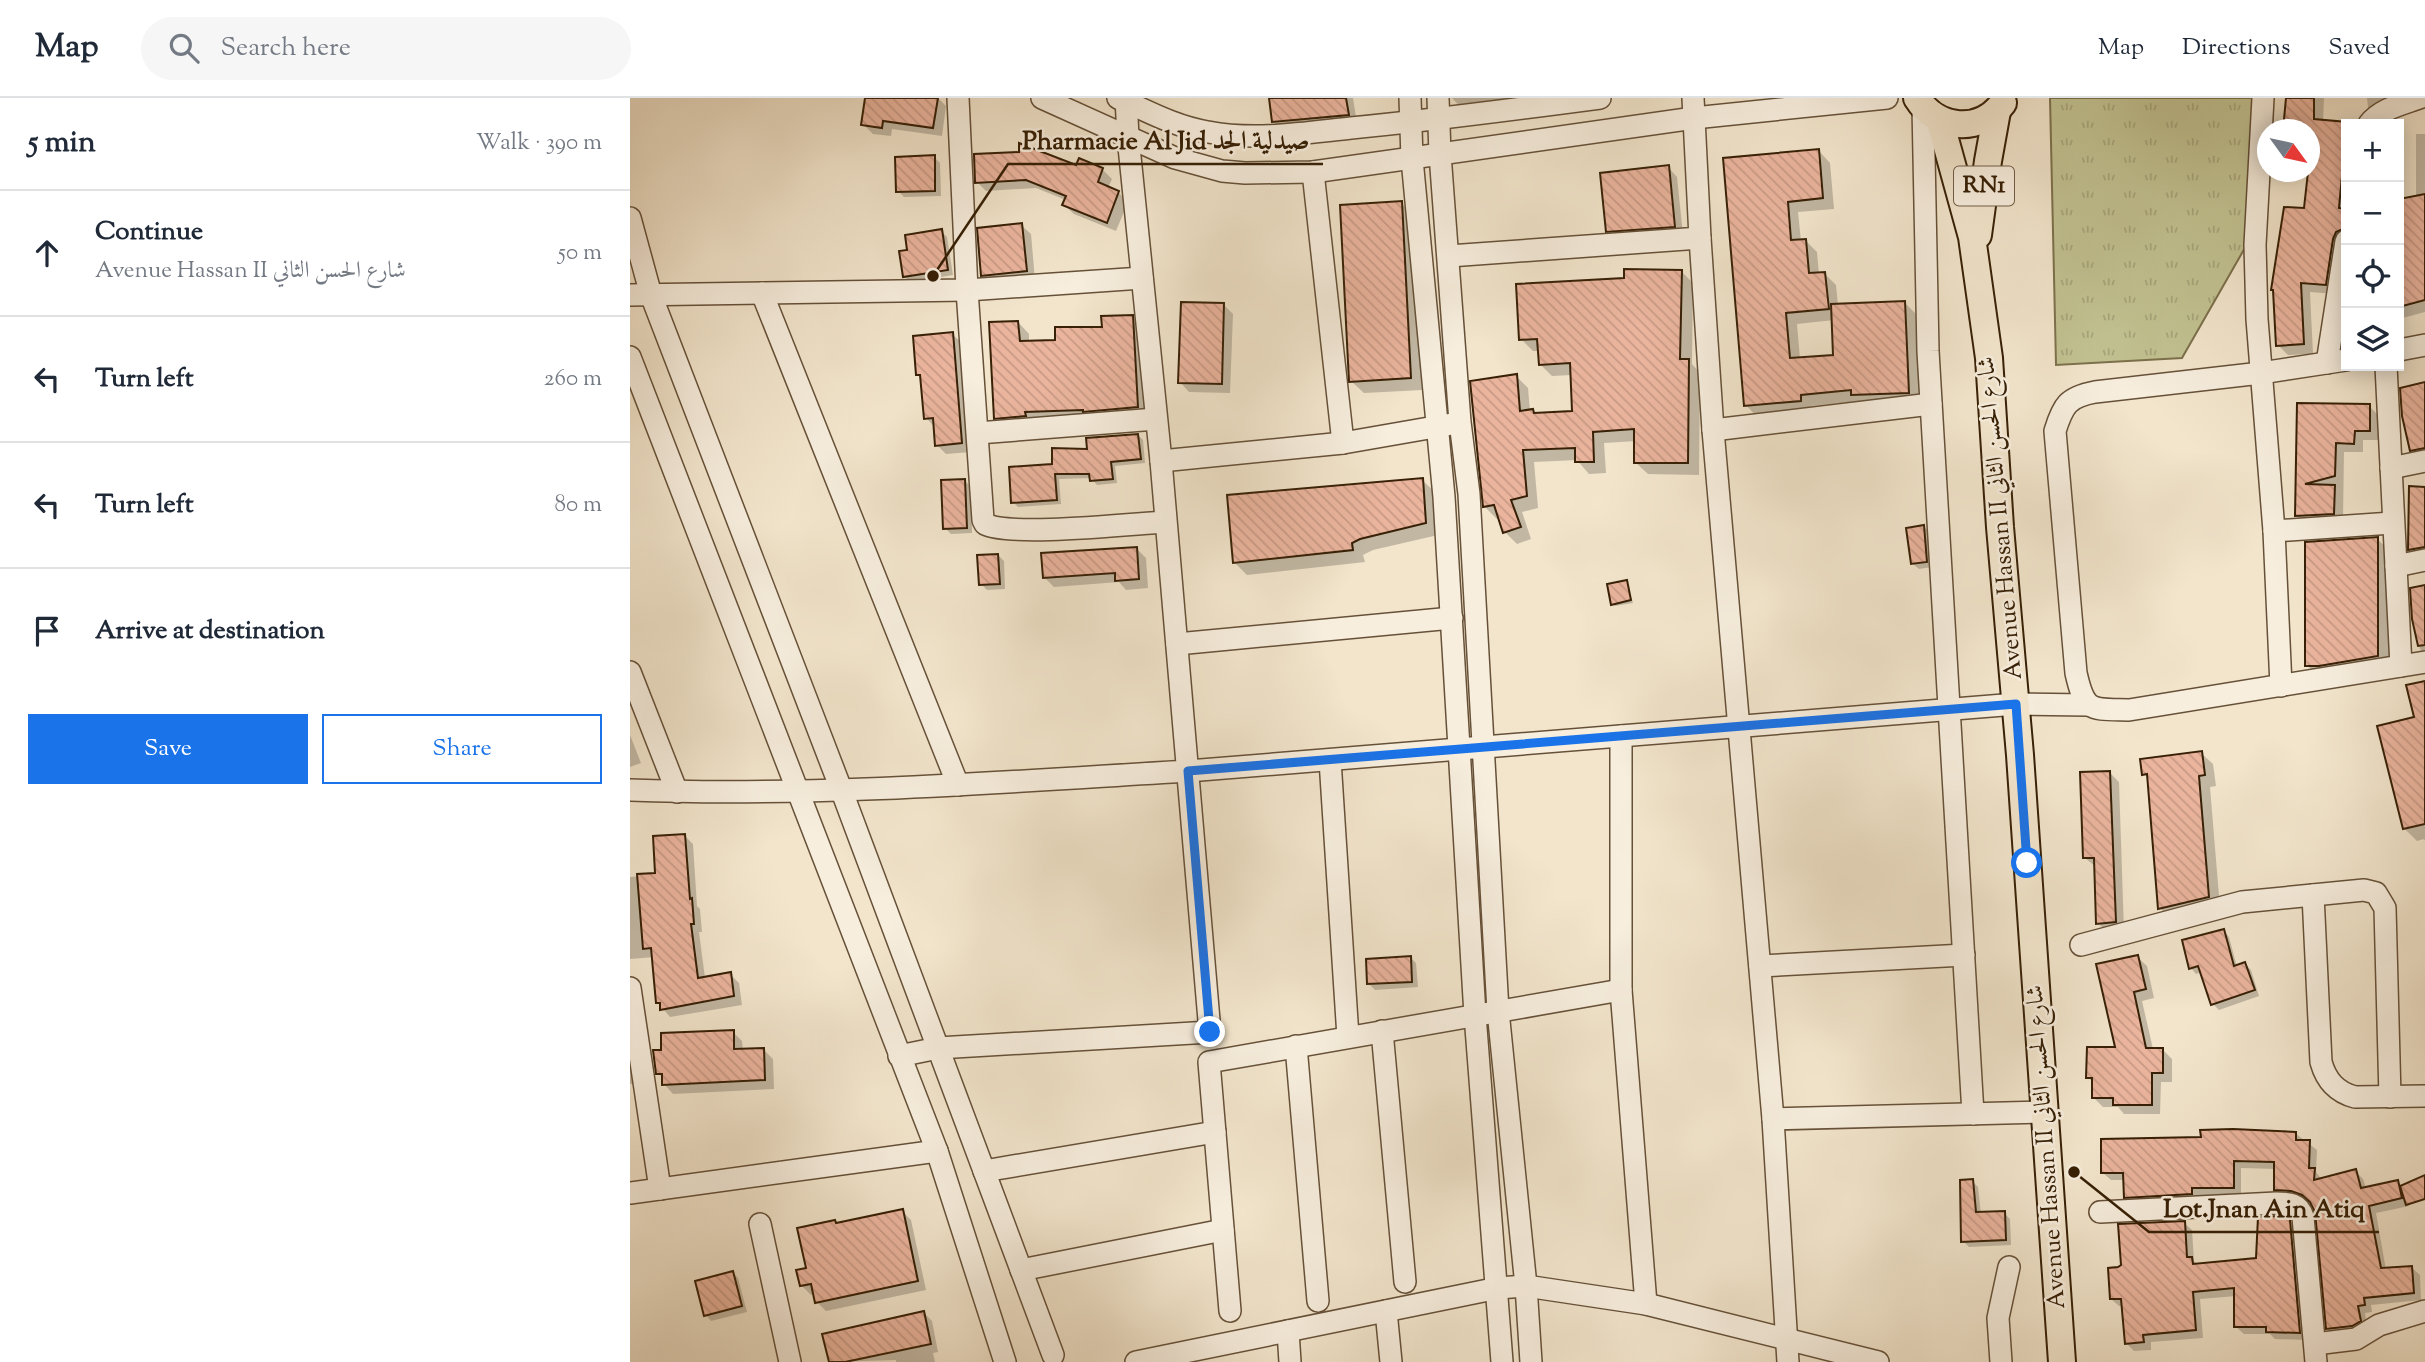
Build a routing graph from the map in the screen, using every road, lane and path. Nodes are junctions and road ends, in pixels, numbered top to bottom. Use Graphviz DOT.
graph roads {
  1 [pos="958,98"];
  2 [pos="1042,98"];
  3 [pos="1410,98"];
  4 [pos="1438,98"];
  5 [pos="1600,98"];
  6 [pos="1887,98"];
  7 [pos="2263,98"];
  8 [pos="2419,98"];
  9 [pos="1123,99"];
  10 [pos="2002,104"];
  11 [pos="1694,108"];
  12 [pos="1927,108"];
  13 [pos="2374,119"];
  14 [pos="1439,120"];
  15 [pos="1411,122"];
  16 [pos="1128,137"];
  17 [pos="1440,154"];
  18 [pos="1412,159"];
  19 [pos="1313,172"];
  20 [pos="630,218"];
  21 [pos="1700,238"];
  22 [pos="2346,245"];
  23 [pos="1449,256"];
  24 [pos="1977,262"];
  25 [pos="1143,278"];
  26 [pos="967,290"];
  27 [pos="762,293"];
  28 [pos="641,295"];
  29 [pos="2425,345"];
  30 [pos="2404,349"];
  31 [pos="630,357"];
  32 [pos="2337,362"];
  33 [pos="2386,371"];
  34 [pos="2261,373"];
  35 [pos="1931,404"];
  36 [pos="1156,419"];
  37 [pos="1460,422"];
  38 [pos="1438,427"];
  39 [pos="1713,430"];
  40 [pos="978,433"];
  41 [pos="1343,443"];
  42 [pos="1161,461"];
  43 [pos="2425,461"];
  44 [pos="2391,468"];
  45 [pos="1165,522"];
  46 [pos="2392,523"];
  47 [pos="2274,531"];
  48 [pos="2425,560"];
  49 [pos="2396,566"];
  50 [pos="1452,618"];
  51 [pos="1177,644"];
  52 [pos="2425,662"];
  53 [pos="2402,666"];
  54 [pos="630,672"];
  55 [pos="2281,686"];
  56 [pos="2016,704"];
  57 [pos="2088,705"];
  58 [pos="1949,709"];
  59 [pos="1739,726"];
  60 [pos="1621,736"];
  61 [pos="1483,747"];
  62 [pos="1460,749"];
  63 [pos="1330,760"];
  64 [pos="1188,771"];
  65 [pos="958,785"];
  66 [pos="841,789"];
  67 [pos="630,790"];
  68 [pos="797,791"];
  69 [pos="677,792"];
  70 [pos="2313,895"];
  71 [pos="2081,945"];
  72 [pos="1964,955"];
  73 [pos="1760,966"];
  74 [pos="630,988"];
  75 [pos="1621,990"];
  76 [pos="1498,1011"];
  77 [pos="1475,1015"];
  78 [pos="1382,1031"];
  79 [pos="1348,1037"];
  80 [pos="1296,1046"];
  81 [pos="938,1048"];
  82 [pos="899,1056"];
  83 [pos="2425,1096"];
  84 [pos="2390,1097"];
  85 [pos="2045,1112"];
  86 [pos="1973,1114"];
  87 [pos="1773,1119"];
  88 [pos="1214,1132"];
  89 [pos="937,1151"];
  90 [pos="984,1171"];
  91 [pos="660,1189"];
  92 [pos="630,1193"];
  93 [pos="2100,1212"];
  94 [pos="760,1224"];
  95 [pos="1223,1230"];
  96 [pos="2009,1267"];
  97 [pos="1021,1270"];
  98 [pos="1405,1282"];
  99 [pos="1526,1286"];
  100 [pos="1498,1288"];
  101 [pos="1318,1301"];
  102 [pos="1646,1304"];
  103 [pos="1230,1311"];
  104 [pos="1386,1311"];
  105 [pos="2425,1311"];
  106 [pos="1288,1331"];
  107 [pos="1785,1337"];
  108 [pos="2315,1353"];
  109 [pos="1053,1355"];
  110 [pos="1184,1357"];
  111 [pos="790,1362"];
  112 [pos="1004,1362"];
  113 [pos="1136,1362"];
  114 [pos="1290,1362"];
  115 [pos="1391,1362"];
  116 [pos="1503,1362"];
  117 [pos="1531,1362"];
  118 [pos="1788,1362"];
  119 [pos="1878,1362"];
  120 [pos="2001,1362"];
  121 [pos="2062,1362"];
  1 -- 26 [label="street"];
  2 -- 16 [label="street"];
  3 -- 15 [label="street"];
  4 -- 14 [label="street"];
  5 -- 14 [label="street"];
  6 -- 11 [label="street"];
  7 -- 34 [label="street"];
  8 -- 13 [label="street"];
  9 -- 15 [label="street"];
  9 -- 16 [label="street"];
  10 -- 12 [label="main road, RN1"];
  10 -- 24 [label="main road, Avenue Hassan II شارع الحسن الثاني / RN1"];
  11 -- 17 [label="street"];
  11 -- 21 [label="street"];
  12 -- 24 [label="main road, Avenue Hassan II شارع الحسن الثاني / RN1"];
  12 -- 35 [label="street"];
  14 -- 15 [label="street"];
  14 -- 17 [label="street"];
  15 -- 18 [label="street"];
  16 -- 19 [label="street"];
  16 -- 25 [label="street"];
  17 -- 18 [label="street"];
  17 -- 23 [label="street"];
  18 -- 19 [label="street"];
  18 -- 38 [label="street"];
  19 -- 41 [label="street"];
  20 -- 28 [label="street"];
  21 -- 23 [label="street"];
  21 -- 39 [label="street"];
  22 -- 32 [label="street"];
  23 -- 37 [label="street"];
  24 -- 56 [label="main road, Avenue Hassan II شارع الحسن الثاني / RN1"];
  25 -- 26 [label="street"];
  25 -- 36 [label="street"];
  26 -- 27 [label="street"];
  26 -- 40 [label="street"];
  27 -- 28 [label="street"];
  27 -- 65 [label="street"];
  28 -- 66 [label="street"];
  29 -- 30 [label="street"];
  31 -- 68 [label="street"];
  32 -- 34 [label="street"];
  33 -- 44 [label="street"];
  34 -- 47 [label="street"];
  34 -- 57 [label="street"];
  35 -- 39 [label="street"];
  35 -- 58 [label="street"];
  36 -- 40 [label="street"];
  36 -- 42 [label="street"];
  37 -- 38 [label="street"];
  37 -- 61 [label="street"];
  38 -- 41 [label="street"];
  38 -- 50 [label="street"];
  39 -- 59 [label="street"];
  40 -- 45 [label="street"];
  41 -- 42 [label="street"];
  42 -- 45 [label="street"];
  43 -- 44 [label="street"];
  44 -- 46 [label="street"];
  45 -- 51 [label="street"];
  46 -- 47 [label="street"];
  46 -- 49 [label="street"];
  47 -- 55 [label="street"];
  48 -- 49 [label="street"];
  49 -- 53 [label="street"];
  50 -- 51 [label="street"];
  50 -- 62 [label="street"];
  51 -- 64 [label="street"];
  52 -- 53 [label="street"];
  53 -- 55 [label="street"];
  54 -- 69 [label="street"];
  55 -- 57 [label="street"];
  56 -- 57 [label="street"];
  56 -- 58 [label="street"];
  56 -- 85 [label="main road, Avenue Hassan II شارع الحسن الثاني / RN1"];
  58 -- 59 [label="street"];
  58 -- 72 [label="street"];
  59 -- 60 [label="street"];
  59 -- 73 [label="street"];
  60 -- 61 [label="street"];
  60 -- 75 [label="street"];
  61 -- 62 [label="street"];
  61 -- 76 [label="street"];
  62 -- 63 [label="street"];
  62 -- 77 [label="street"];
  63 -- 64 [label="street"];
  63 -- 79 [label="street"];
  64 -- 65 [label="street"];
  64 -- 81 [label="street"];
  65 -- 66 [label="street"];
  66 -- 68 [label="street"];
  66 -- 81 [label="street"];
  67 -- 69 [label="street"];
  68 -- 69 [label="street"];
  68 -- 82 [label="street"];
  70 -- 71 [label="street"];
  70 -- 84 [label="street"];
  70 -- 84 [label="street"];
  72 -- 73 [label="street"];
  72 -- 86 [label="street"];
  73 -- 87 [label="street"];
  74 -- 91 [label="street"];
  75 -- 76 [label="street"];
  75 -- 102 [label="street"];
  76 -- 77 [label="street"];
  76 -- 99 [label="street"];
  77 -- 78 [label="street"];
  77 -- 100 [label="street"];
  78 -- 79 [label="street"];
  78 -- 98 [label="street"];
  79 -- 80 [label="street"];
  80 -- 88 [label="street"];
  80 -- 101 [label="street"];
  81 -- 82 [label="street"];
  81 -- 90 [label="street"];
  82 -- 89 [label="street"];
  83 -- 84 [label="street"];
  85 -- 86 [label="street"];
  85 -- 121 [label="main road, Avenue Hassan II شارع الحسن الثاني / RN1"];
  86 -- 87 [label="street"];
  87 -- 107 [label="street"];
  88 -- 90 [label="street"];
  88 -- 95 [label="street"];
  89 -- 91 [label="street"];
  89 -- 112 [label="street"];
  90 -- 97 [label="street"];
  91 -- 92 [label="street"];
  93 -- 108 [label="street"];
  94 -- 111 [label="street"];
  95 -- 97 [label="street"];
  95 -- 103 [label="street"];
  96 -- 120 [label="street"];
  97 -- 109 [label="street"];
  99 -- 100 [label="street"];
  99 -- 102 [label="street"];
  99 -- 117 [label="street"];
  100 -- 104 [label="street"];
  100 -- 116 [label="street"];
  102 -- 107 [label="street"];
  104 -- 106 [label="street"];
  104 -- 115 [label="street"];
  105 -- 108 [label="street"];
  106 -- 110 [label="street"];
  106 -- 114 [label="street"];
  107 -- 118 [label="street"];
  107 -- 119 [label="street"];
  110 -- 113 [label="street"];
}
